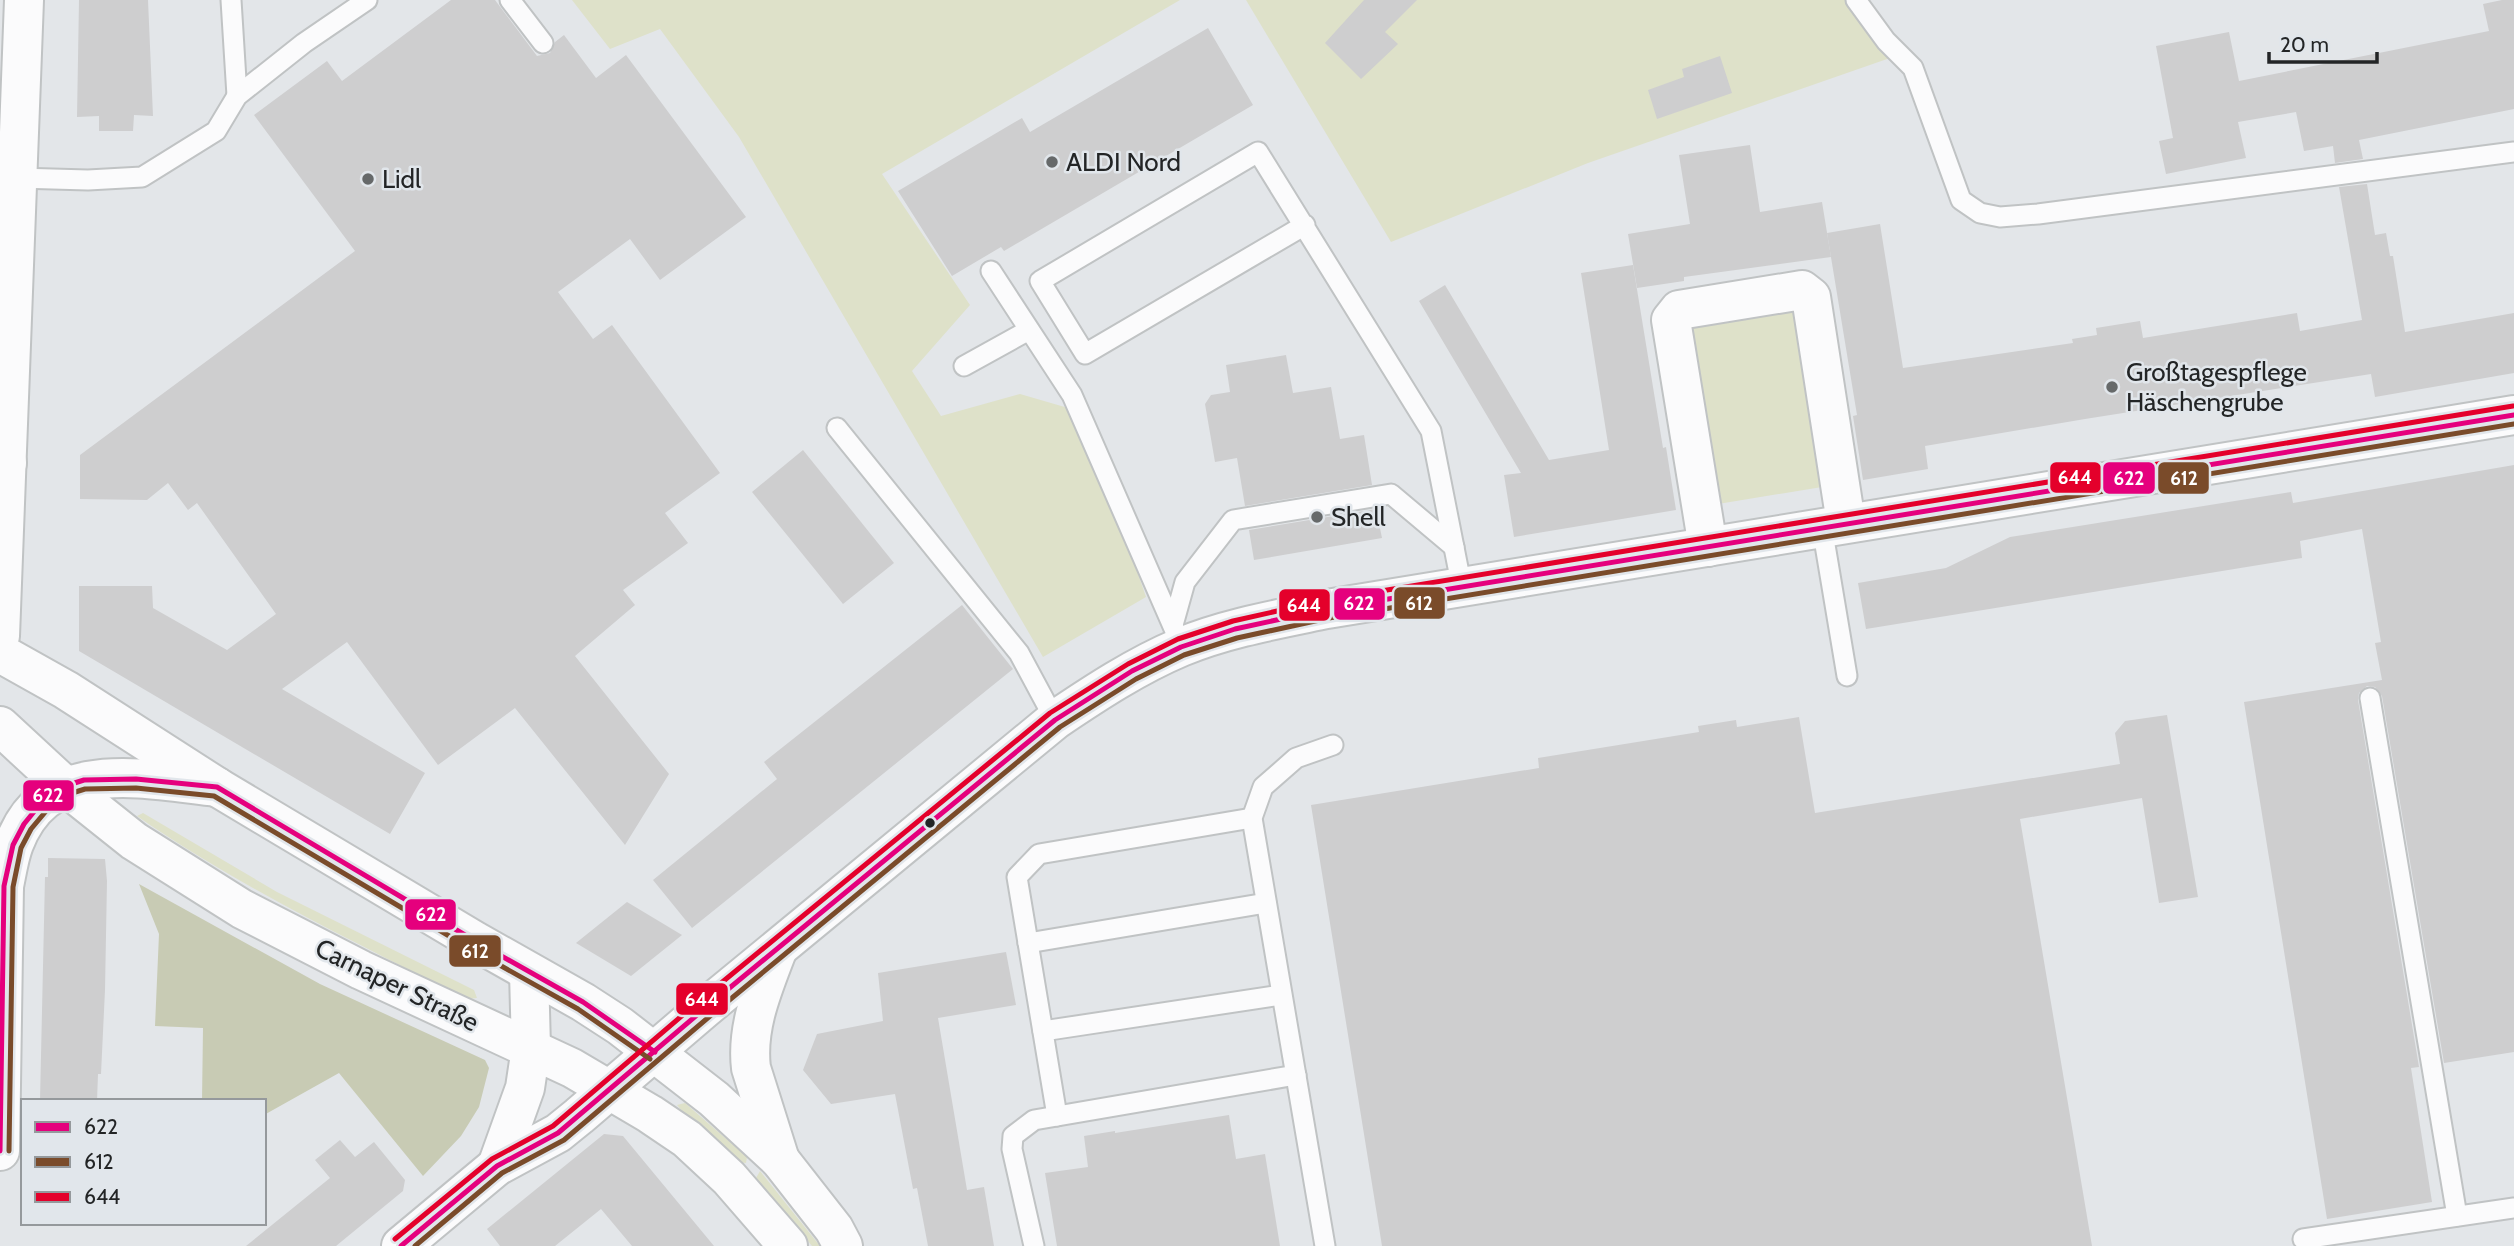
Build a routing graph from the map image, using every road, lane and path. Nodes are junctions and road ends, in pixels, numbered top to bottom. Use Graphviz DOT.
graph roads {
  1 [pos="24,0"];
  2 [pos="231,0"];
  3 [pos="367,0"];
  4 [pos="510,0"];
  5 [pos="1856,0"];
  6 [pos="543,43"];
  7 [pos="237,96"];
  8 [pos="2514,152"];
  9 [pos="17,178"];
  10 [pos="1305,225"];
  11 [pos="991,271"];
  12 [pos="1029,330"];
  13 [pos="964,366"];
  14 [pos="2514,415"];
  15 [pos="837,428"];
  16 [pos="3,467"];
  17 [pos="1834,525"];
  18 [pos="1454,547"];
  19 [pos="1708,547"];
  20 [pos="1462,588"];
  21 [pos="0,636"];
  22 [pos="1177,636"];
  23 [pos="0,653"];
  24 [pos="1847,676"];
  25 [pos="2370,698"];
  26 [pos="1055,720"];
  27 [pos="0,726"];
  28 [pos="1333,745"];
  29 [pos="65,786"];
  30 [pos="216,787"];
  31 [pos="1252,818"];
  32 [pos="1,874"];
  33 [pos="1266,903"];
  34 [pos="1028,943"];
  35 [pos="778,950"];
  36 [pos="529,972"];
  37 [pos="1281,995"];
  38 [pos="1043,1031"];
  39 [pos="531,1048"];
  40 [pos="655,1052"];
  41 [pos="1296,1075"];
  42 [pos="612,1089"];
  43 [pos="1057,1116"];
  44 [pos="0,1151"];
  45 [pos="780,1160"];
  46 [pos="497,1166"];
  47 [pos="2514,1208"];
  48 [pos="2458,1216"];
  49 [pos="2303,1239"];
  50 [pos="401,1246"];
  51 [pos="788,1246"];
  52 [pos="842,1246"];
  53 [pos="1034,1246"];
  54 [pos="1325,1246"];
  1 -- 9 [label="main road"];
  2 -- 7 [label="lane"];
  3 -- 7 [label="lane"];
  4 -- 6 [label="lane"];
  5 -- 8 [label="lane"];
  7 -- 9 [label="lane"];
  9 -- 16 [label="main road"];
  10 -- 10 [label="lane"];
  10 -- 18 [label="lane"];
  11 -- 12 [label="lane"];
  12 -- 13 [label="lane"];
  12 -- 22 [label="lane"];
  14 -- 17 [label="main road"];
  15 -- 26 [label="lane"];
  16 -- 21 [label="main road"];
  17 -- 19 [label="main road"];
  17 -- 19 [label="main road"];
  17 -- 24 [label="lane"];
  18 -- 20 [label="lane"];
  18 -- 22 [label="lane"];
  19 -- 20 [label="main road"];
  20 -- 22 [label="main road"];
  22 -- 26 [label="main road"];
  23 -- 30 [label="main road"];
  25 -- 48 [label="lane"];
  26 -- 35 [label="main road"];
  27 -- 29 [label="main road, Carnaper Straße"];
  28 -- 31 [label="lane"];
  29 -- 30 [label="main road"];
  29 -- 32 [label="main road"];
  29 -- 39 [label="main road, Carnaper Straße"];
  30 -- 36 [label="main road"];
  31 -- 33 [label="lane"];
  31 -- 34 [label="lane"];
  32 -- 44 [label="main road"];
  33 -- 34 [label="lane"];
  33 -- 37 [label="lane"];
  34 -- 38 [label="lane"];
  35 -- 40 [label="main road"];
  35 -- 45 [label="main road"];
  36 -- 39 [label="main road"];
  36 -- 40 [label="main road"];
  37 -- 38 [label="lane"];
  37 -- 41 [label="lane"];
  38 -- 43 [label="lane"];
  39 -- 42 [label="main road, Carnaper Straße"];
  39 -- 46 [label="main road"];
  40 -- 42 [label="main road"];
  40 -- 45 [label="main road"];
  41 -- 43 [label="lane"];
  41 -- 54 [label="lane"];
  42 -- 46 [label="main road"];
  42 -- 51 [label="main road, Carnaper Straße"];
  43 -- 53 [label="lane"];
  45 -- 52 [label="main road"];
  46 -- 50 [label="main road"];
  47 -- 48 [label="lane"];
  48 -- 49 [label="lane"];
}
